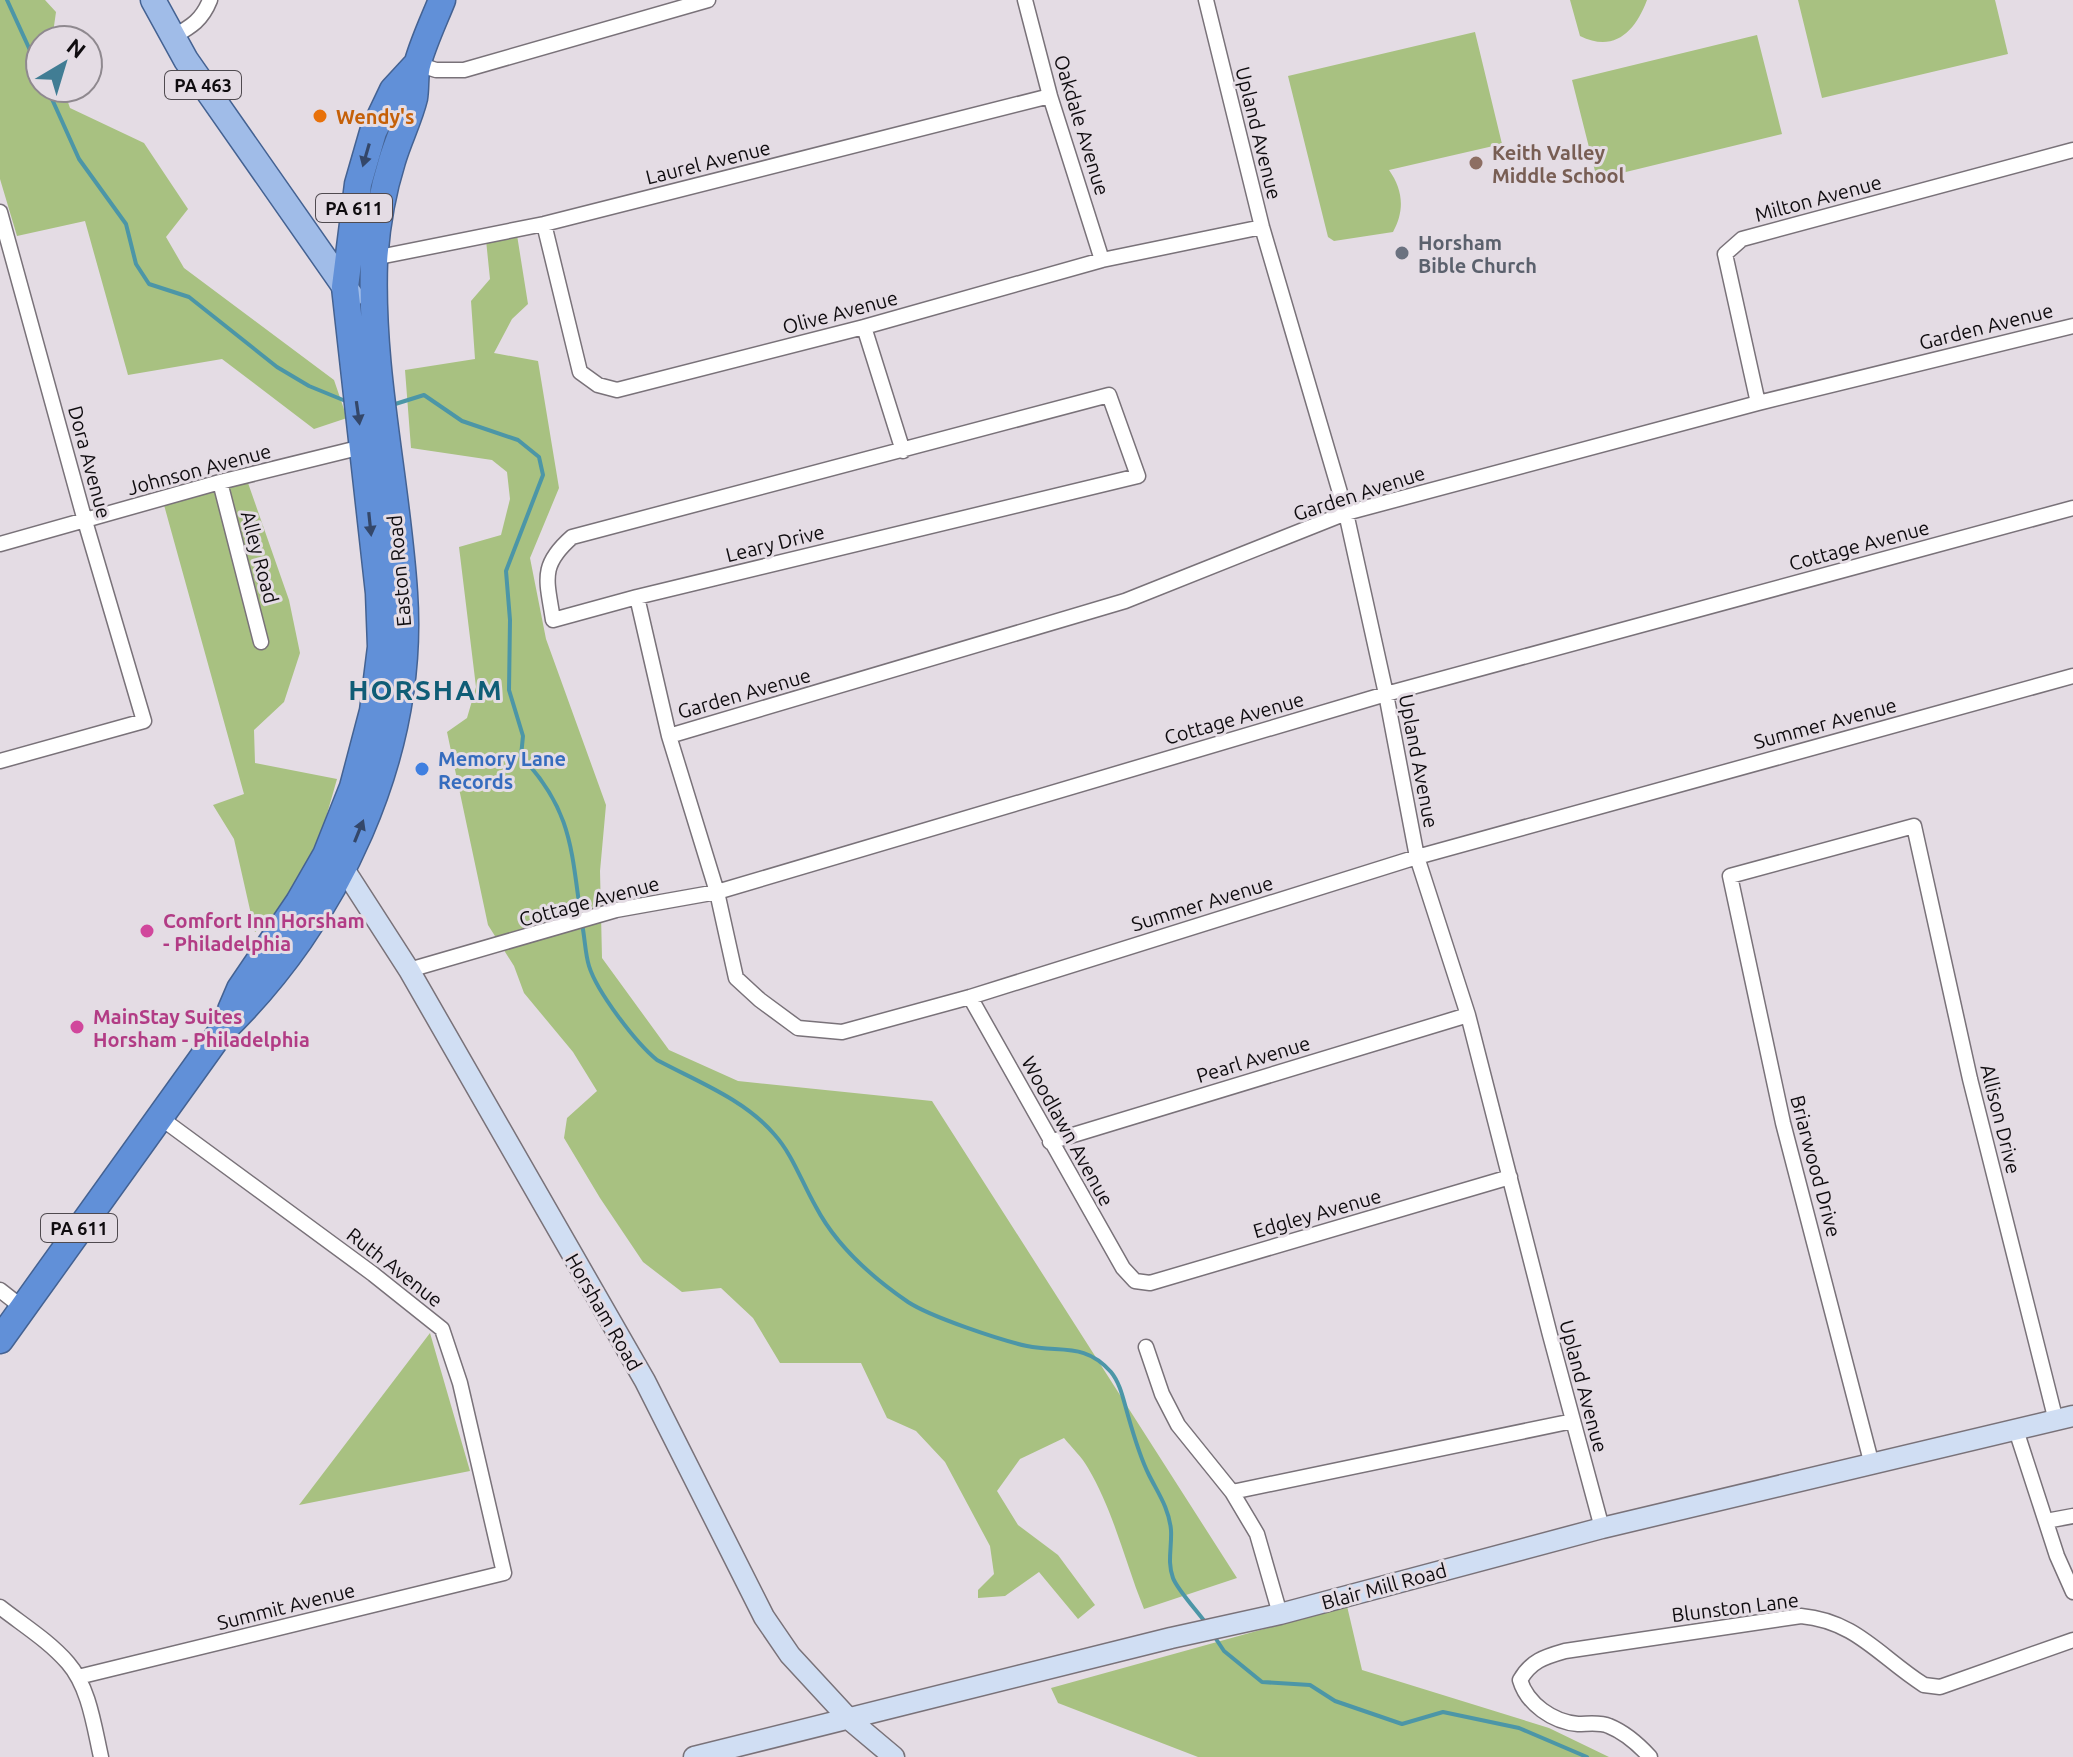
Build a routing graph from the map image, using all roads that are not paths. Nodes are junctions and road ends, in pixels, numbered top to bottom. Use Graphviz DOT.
graph roads {
  1 [pos="153,0"];
  2 [pos="210,0"];
  3 [pos="442,0"];
  4 [pos="708,0"];
  5 [pos="1025,0"];
  6 [pos="1206,0"];
  7 [pos="173,37"];
  8 [pos="417,64"];
  9 [pos="1050,96"];
  10 [pos="2073,150"];
  11 [pos="0,212"];
  12 [pos="544,224"];
  13 [pos="1262,227"];
  14 [pos="5,250"];
  15 [pos="374,258"];
  16 [pos="1102,260"];
  17 [pos="345,287"];
  18 [pos="2073,326"];
  19 [pos="374,327"];
  20 [pos="864,327"];
  21 [pos="366,380"];
  22 [pos="1758,403"];
  23 [pos="374,445"];
  24 [pos="903,451"];
  25 [pos="220,482"];
  26 [pos="2073,508"];
  27 [pos="1346,513"];
  28 [pos="85,521"];
  29 [pos="0,544"];
  30 [pos="637,597"];
  31 [pos="261,642"];
  32 [pos="2073,676"];
  33 [pos="1386,694"];
  34 [pos="669,736"];
  35 [pos="0,761"];
  36 [pos="1914,826"];
  37 [pos="1417,857"];
  38 [pos="335,862"];
  39 [pos="717,892"];
  40 [pos="409,970"];
  41 [pos="970,997"];
  42 [pos="1468,1015"];
  43 [pos="158,1116"];
  44 [pos="1050,1142"];
  45 [pos="1510,1177"];
  46 [pos="1135,1281"];
  47 [pos="0,1290"];
  48 [pos="23,1308"];
  49 [pos="0,1340"];
  50 [pos="1146,1347"];
  51 [pos="2064,1418"];
  52 [pos="1573,1421"];
  53 [pos="2016,1430"];
  54 [pos="1872,1465"];
  55 [pos="1232,1492"];
  56 [pos="2073,1516"];
  57 [pos="2046,1521"];
  58 [pos="1602,1528"];
  59 [pos="504,1573"];
  60 [pos="2073,1592"];
  61 [pos="0,1607"];
  62 [pos="1280,1614"];
  63 [pos="2073,1640"];
  64 [pos="78,1677"];
  65 [pos="850,1720"];
  66 [pos="101,1757"];
  67 [pos="694,1757"];
  68 [pos="894,1757"];
  69 [pos="1650,1757"];
  1 -- 7 [label="main road, PA 463"];
  2 -- 7 [label="street"];
  3 -- 8 [label="highway, Easton Road / PA 611"];
  4 -- 8 [label="street"];
  5 -- 9 [label="street, Oakdale Avenue"];
  6 -- 13 [label="street, Upland Avenue"];
  7 -- 17 [label="main road, PA 463"];
  8 -- 15 [label="highway, Easton Road / PA 611"];
  8 -- 17 [label="highway, Easton Road / PA 611, one-way"];
  9 -- 12 [label="street, Laurel Avenue"];
  9 -- 16 [label="street, Oakdale Avenue"];
  10 -- 22 [label="street, Milton Avenue"];
  11 -- 14 [label="street, Dora Avenue"];
  12 -- 15 [label="street, Laurel Avenue"];
  12 -- 20 [label="street, Olive Avenue"];
  13 -- 16 [label="street, Olive Avenue"];
  13 -- 27 [label="street, Upland Avenue"];
  14 -- 28 [label="street, Dora Avenue"];
  15 -- 19 [label="highway, Easton Road / PA 611"];
  16 -- 20 [label="street, Olive Avenue"];
  17 -- 19 [label="main road, PA 463"];
  17 -- 21 [label="highway, Easton Road / PA 611"];
  18 -- 22 [label="street, Garden Avenue"];
  19 -- 21 [label="highway, Easton Road / PA 611"];
  20 -- 24 [label="street"];
  21 -- 23 [label="highway, Easton Road / PA 611"];
  22 -- 27 [label="street, Garden Avenue"];
  23 -- 25 [label="street, Johnson Avenue"];
  23 -- 38 [label="highway, Easton Road / PA 611"];
  24 -- 30 [label="street, Leary Drive"];
  24 -- 30 [label="street, Leary Drive"];
  25 -- 28 [label="street, Johnson Avenue"];
  25 -- 31 [label="street, Alley Road"];
  26 -- 33 [label="street, Cottage Avenue"];
  27 -- 33 [label="street, Upland Avenue"];
  27 -- 34 [label="street, Garden Avenue"];
  28 -- 29 [label="street, Johnson Avenue"];
  28 -- 35 [label="street, Dora Avenue"];
  30 -- 34 [label="street, Summer Avenue"];
  32 -- 37 [label="street, Summer Avenue"];
  33 -- 37 [label="street, Upland Avenue"];
  33 -- 39 [label="street, Cottage Avenue"];
  34 -- 39 [label="street, Summer Avenue"];
  36 -- 51 [label="street, Allison Drive"];
  36 -- 54 [label="street, Briarwood Drive"];
  37 -- 41 [label="street, Summer Avenue"];
  37 -- 42 [label="street, Upland Avenue"];
  38 -- 40 [label="main road, Horsham Road"];
  38 -- 43 [label="highway, Easton Road / PA 611"];
  39 -- 40 [label="street, Cottage Avenue"];
  39 -- 41 [label="street, Summer Avenue"];
  40 -- 65 [label="main road, Horsham Road"];
  41 -- 44 [label="street, Woodlawn Avenue"];
  42 -- 44 [label="street, Pearl Avenue"];
  42 -- 45 [label="street, Upland Avenue"];
  43 -- 48 [label="highway, Easton Road / PA 611"];
  43 -- 59 [label="street, Ruth Avenue"];
  44 -- 46 [label="street, Woodlawn Avenue"];
  45 -- 46 [label="street, Edgley Avenue"];
  45 -- 52 [label="street, Upland Avenue"];
  47 -- 48 [label="street"];
  48 -- 49 [label="highway, Easton Road / PA 611"];
  50 -- 55 [label="street"];
  51 -- 53 [label="main road, Blair Mill Road"];
  52 -- 55 [label="street"];
  52 -- 58 [label="street, Upland Avenue"];
  53 -- 54 [label="main road, Blair Mill Road"];
  53 -- 57 [label="street"];
  54 -- 58 [label="main road, Blair Mill Road"];
  55 -- 62 [label="street"];
  56 -- 57 [label="street"];
  57 -- 60 [label="street"];
  58 -- 62 [label="main road, Blair Mill Road"];
  59 -- 64 [label="street, Summit Avenue"];
  61 -- 64 [label="street"];
  62 -- 65 [label="main road, Blair Mill Road"];
  63 -- 69 [label="street, Blunston Lane"];
  64 -- 66 [label="street"];
  65 -- 67 [label="main road, Blair Mill Road"];
  65 -- 68 [label="main road, Horsham Road"];
}
